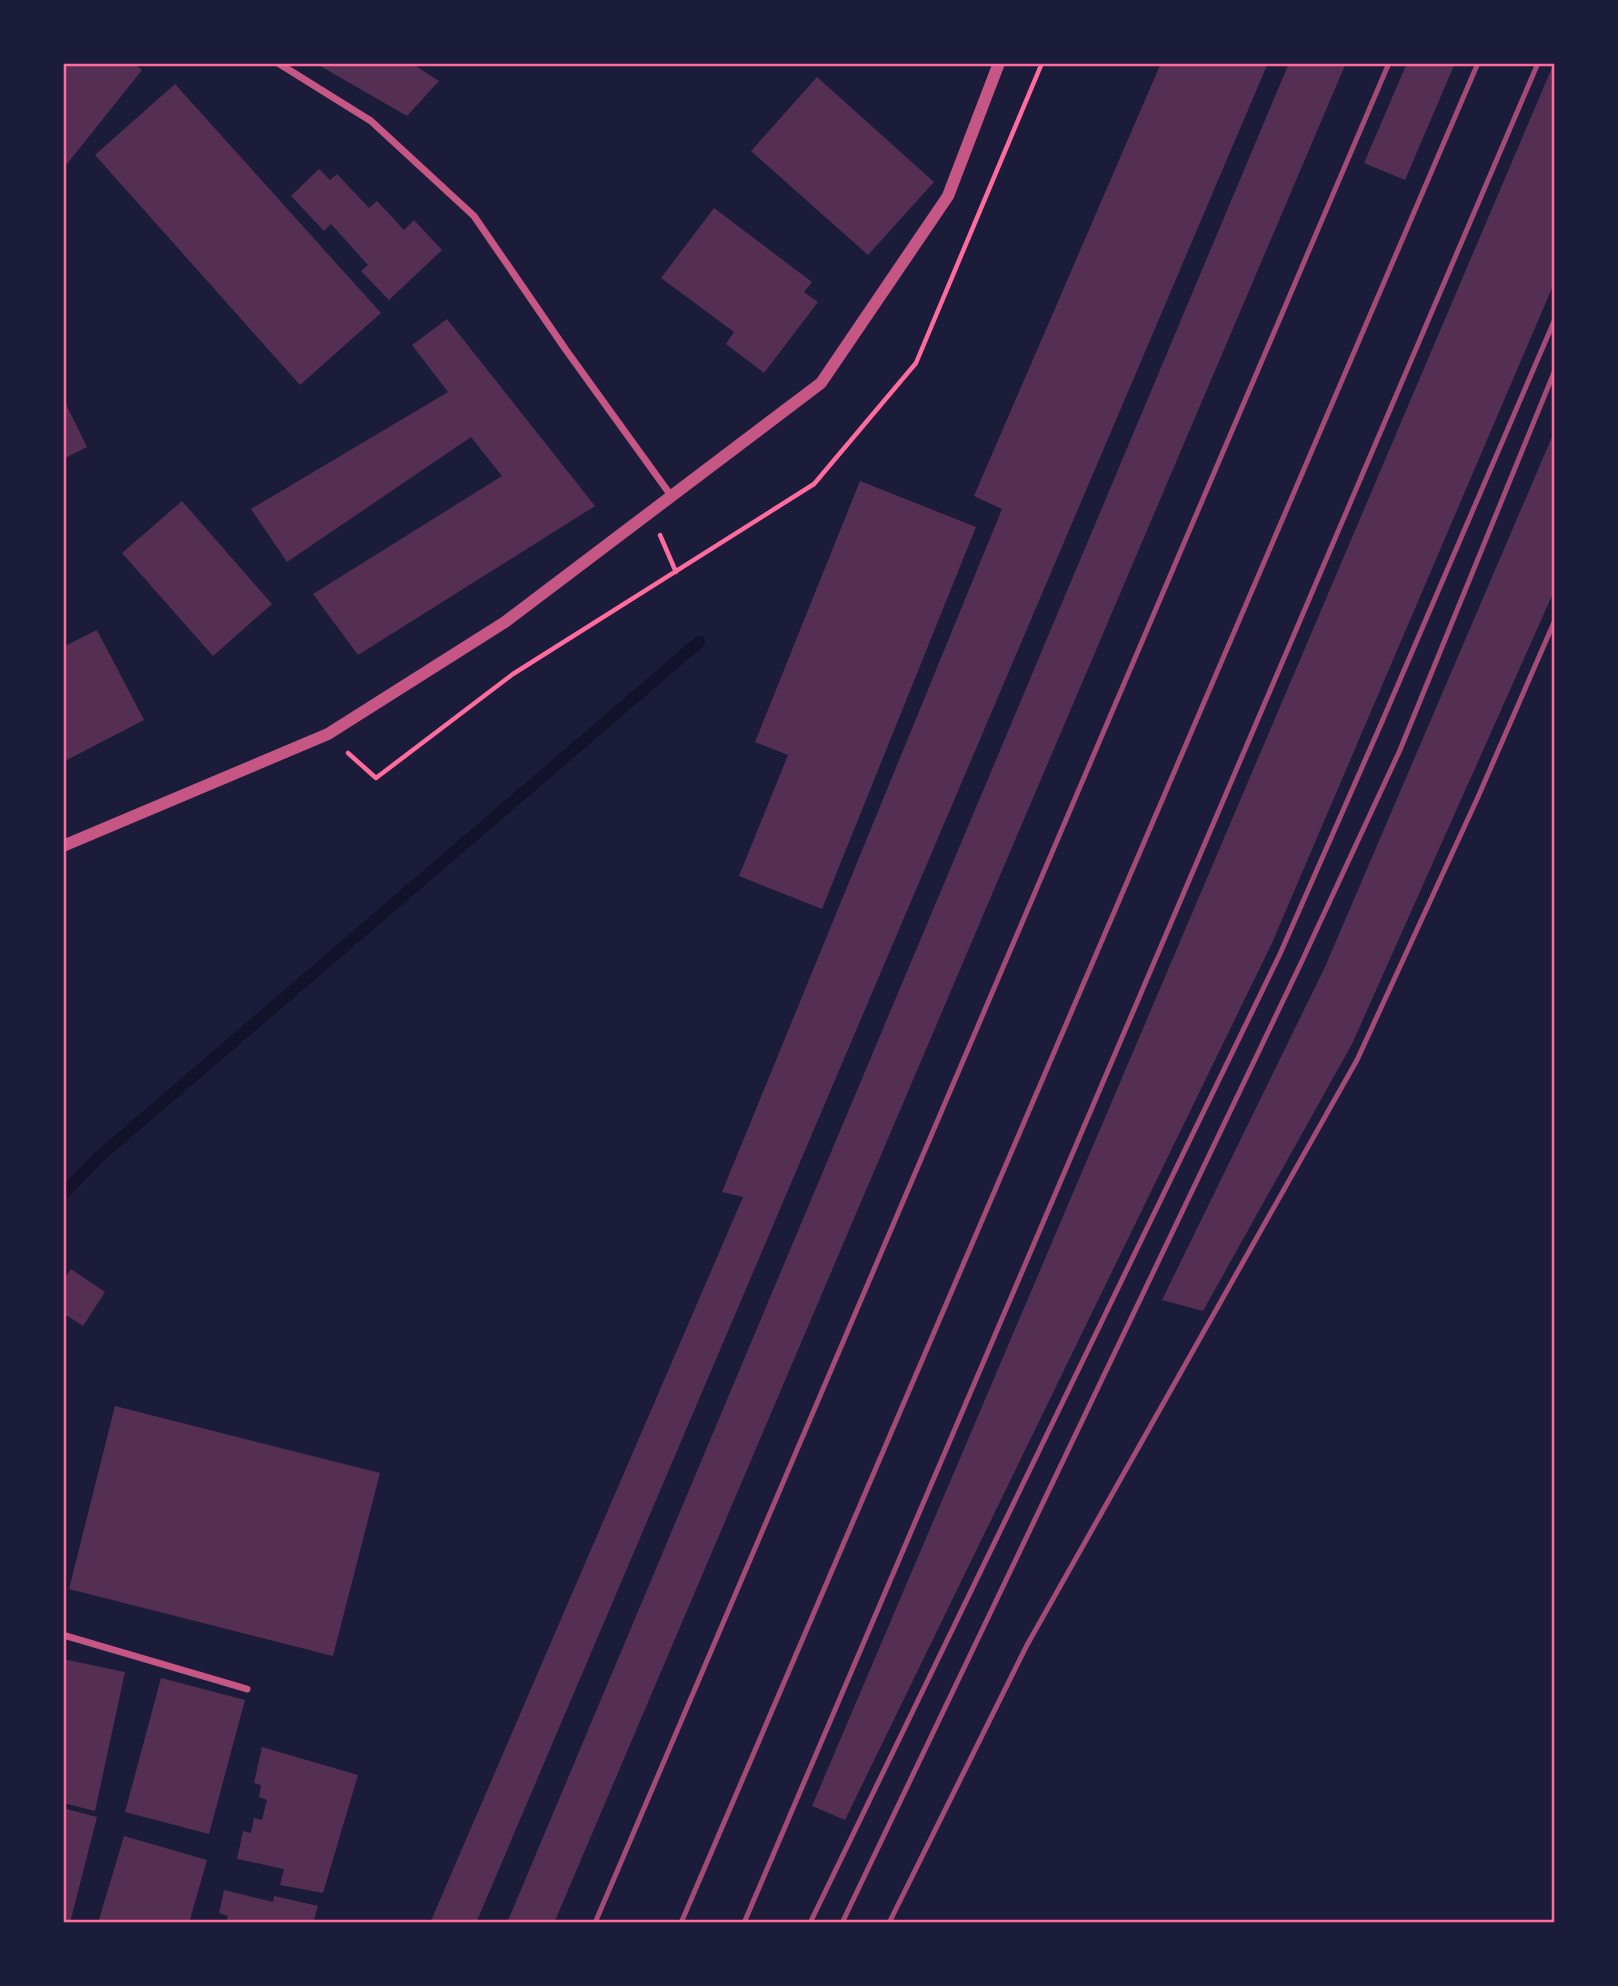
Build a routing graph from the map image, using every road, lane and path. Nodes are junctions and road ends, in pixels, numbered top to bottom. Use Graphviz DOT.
graph roads {
  1 [pos="278,63"];
  2 [pos="999,63"];
  3 [pos="672,497"];
  4 [pos="513,674"];
  5 [pos="328,734"];
  6 [pos="63,846"];
  7 [pos="63,1635"];
  8 [pos="247,1689"];
  1 -- 3 [label="street"];
  2 -- 3 [label="street"];
  3 -- 5 [label="street"];
  4 -- 5 [label="path"];
  5 -- 6 [label="street"];
  7 -- 8 [label="street"];
}
